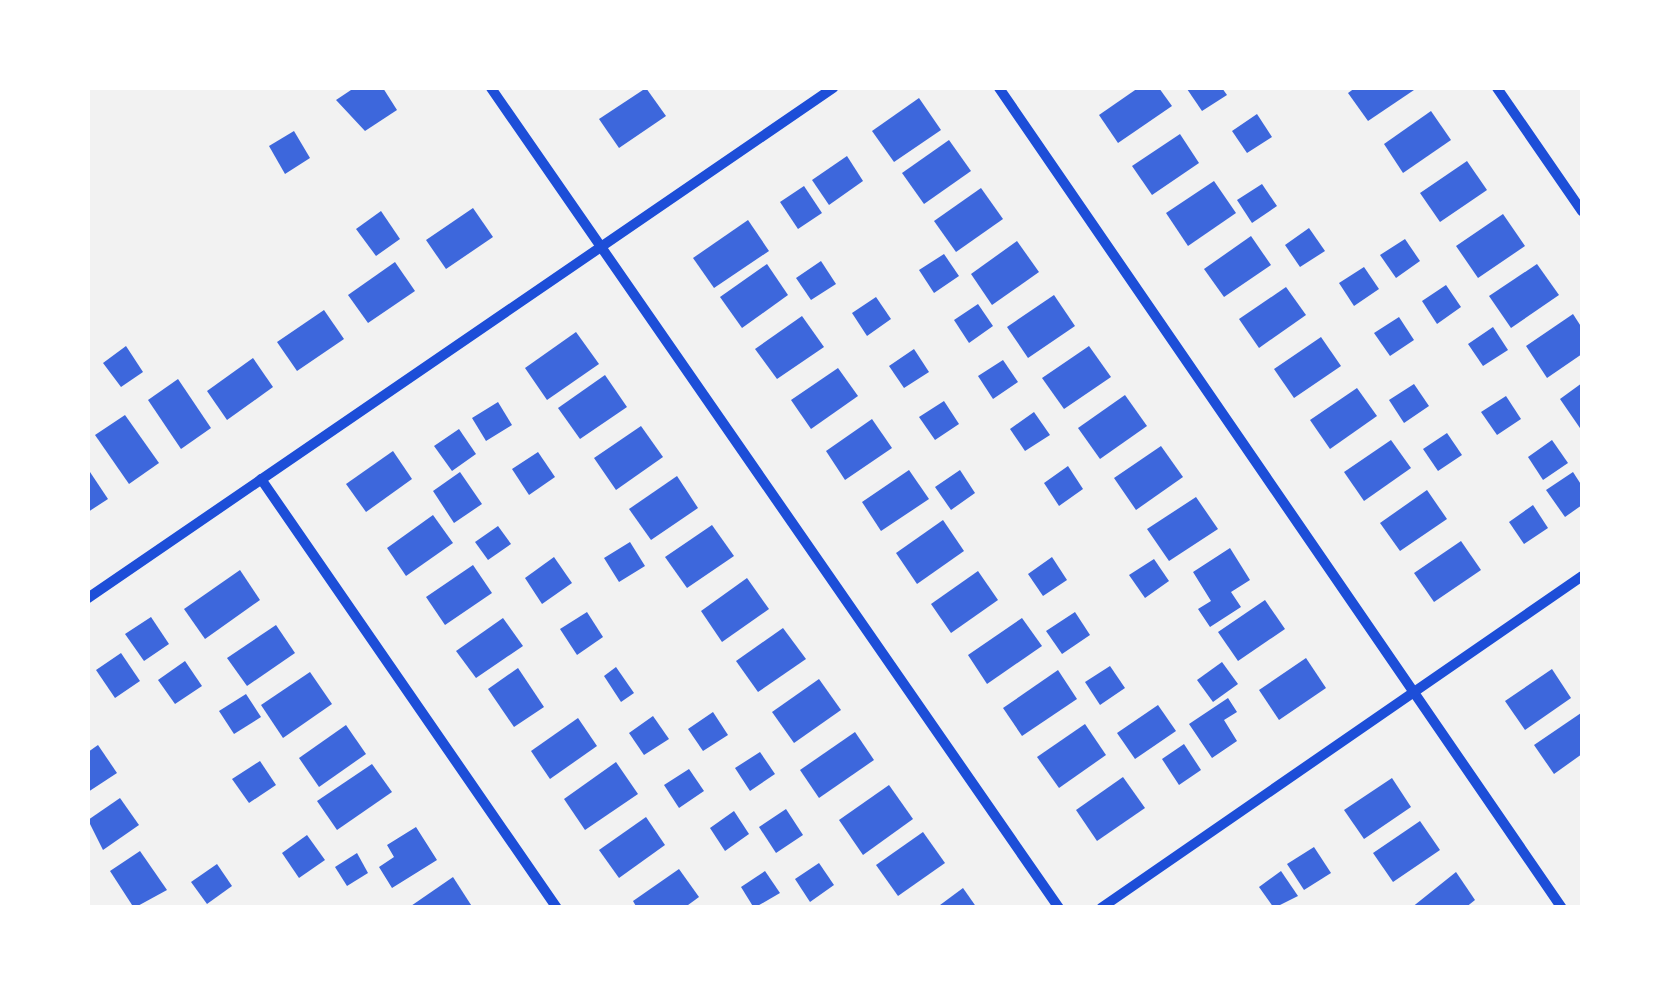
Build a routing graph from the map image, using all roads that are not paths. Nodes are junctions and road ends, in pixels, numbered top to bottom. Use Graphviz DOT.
graph roads {
  1 [pos="491,88"];
  2 [pos="833,88"];
  3 [pos="998,88"];
  4 [pos="1498,88"];
  5 [pos="1582,211"];
  6 [pos="601,247"];
  7 [pos="261,479"];
  8 [pos="1582,576"];
  9 [pos="88,598"];
  10 [pos="1414,693"];
  11 [pos="557,908"];
  12 [pos="1059,908"];
  13 [pos="1101,908"];
  14 [pos="1562,908"];
  1 -- 6 [label="street"];
  2 -- 6 [label="street"];
  3 -- 10 [label="street"];
  4 -- 5 [label="street"];
  6 -- 7 [label="street"];
  6 -- 12 [label="street"];
  7 -- 9 [label="street"];
  7 -- 11 [label="street"];
  8 -- 10 [label="street"];
  10 -- 13 [label="street"];
  10 -- 14 [label="street"];
}
